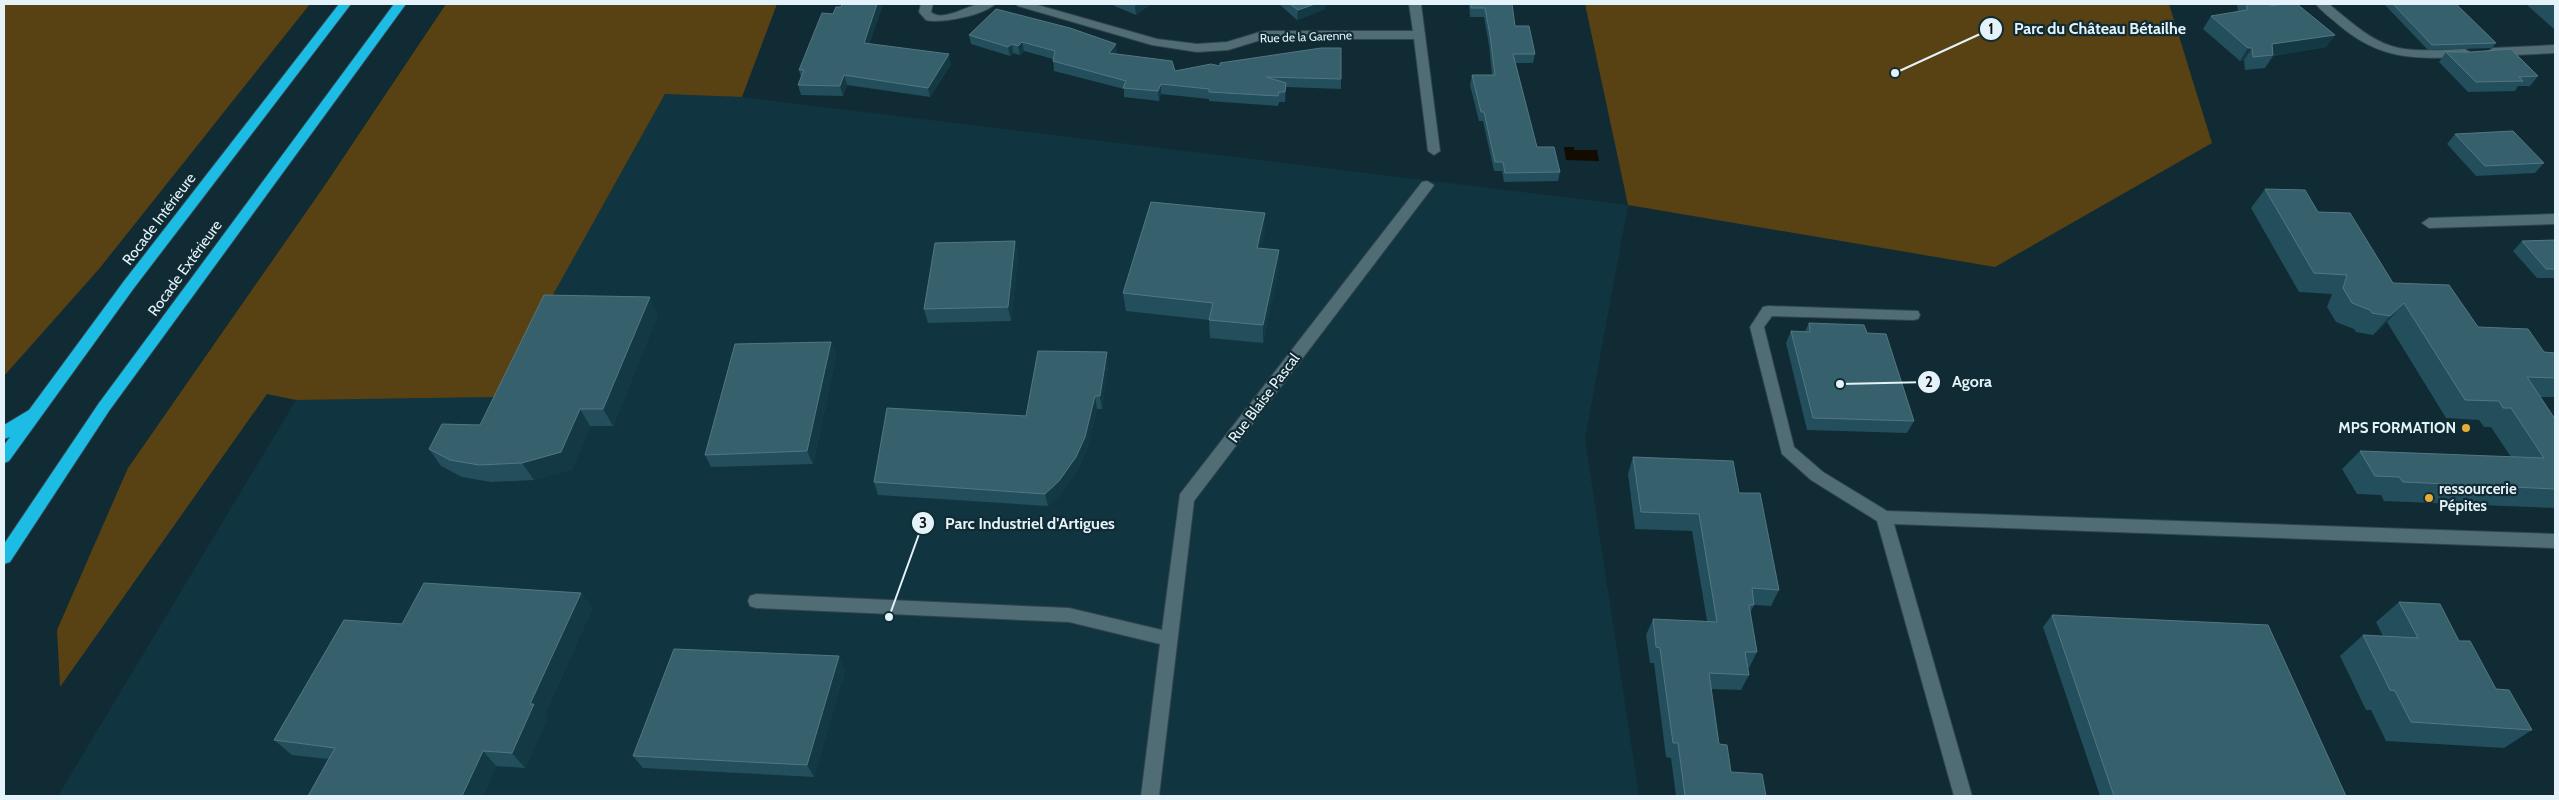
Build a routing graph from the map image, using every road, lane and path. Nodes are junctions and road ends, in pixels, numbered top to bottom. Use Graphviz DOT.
graph roads {
  1 [pos="345,4"];
  2 [pos="400,4"];
  3 [pos="927,4"];
  4 [pos="989,4"];
  5 [pos="1022,4"];
  6 [pos="1415,4"];
  7 [pos="2322,4"];
  8 [pos="1418,35"];
  9 [pos="2555,49"];
  10 [pos="1434,151"];
  11 [pos="1427,184"];
  12 [pos="2555,219"];
  13 [pos="2428,223"];
  14 [pos="1912,315"];
  15 [pos="37,409"];
  16 [pos="4,433"];
  17 [pos="4,457"];
  18 [pos="1884,517"];
  19 [pos="2555,541"];
  20 [pos="4,557"];
  21 [pos="756,601"];
  22 [pos="1170,639"];
  23 [pos="1150,796"];
  24 [pos="1963,796"];
  1 -- 15 [label="highway, Rocade Intérieure"];
  2 -- 20 [label="highway, Rocade Extérieure"];
  3 -- 4 [label="street"];
  5 -- 8 [label="street, Rue de la Garenne"];
  6 -- 8 [label="street"];
  7 -- 9 [label="street"];
  8 -- 10 [label="street"];
  11 -- 22 [label="street, Rue Blaise Pascal"];
  12 -- 13 [label="street"];
  14 -- 18 [label="street"];
  15 -- 16 [label="highway"];
  15 -- 17 [label="highway, Rocade Intérieure"];
  18 -- 19 [label="street"];
  18 -- 24 [label="street"];
  21 -- 22 [label="street"];
  22 -- 23 [label="street, Rue Blaise Pascal"];
}
